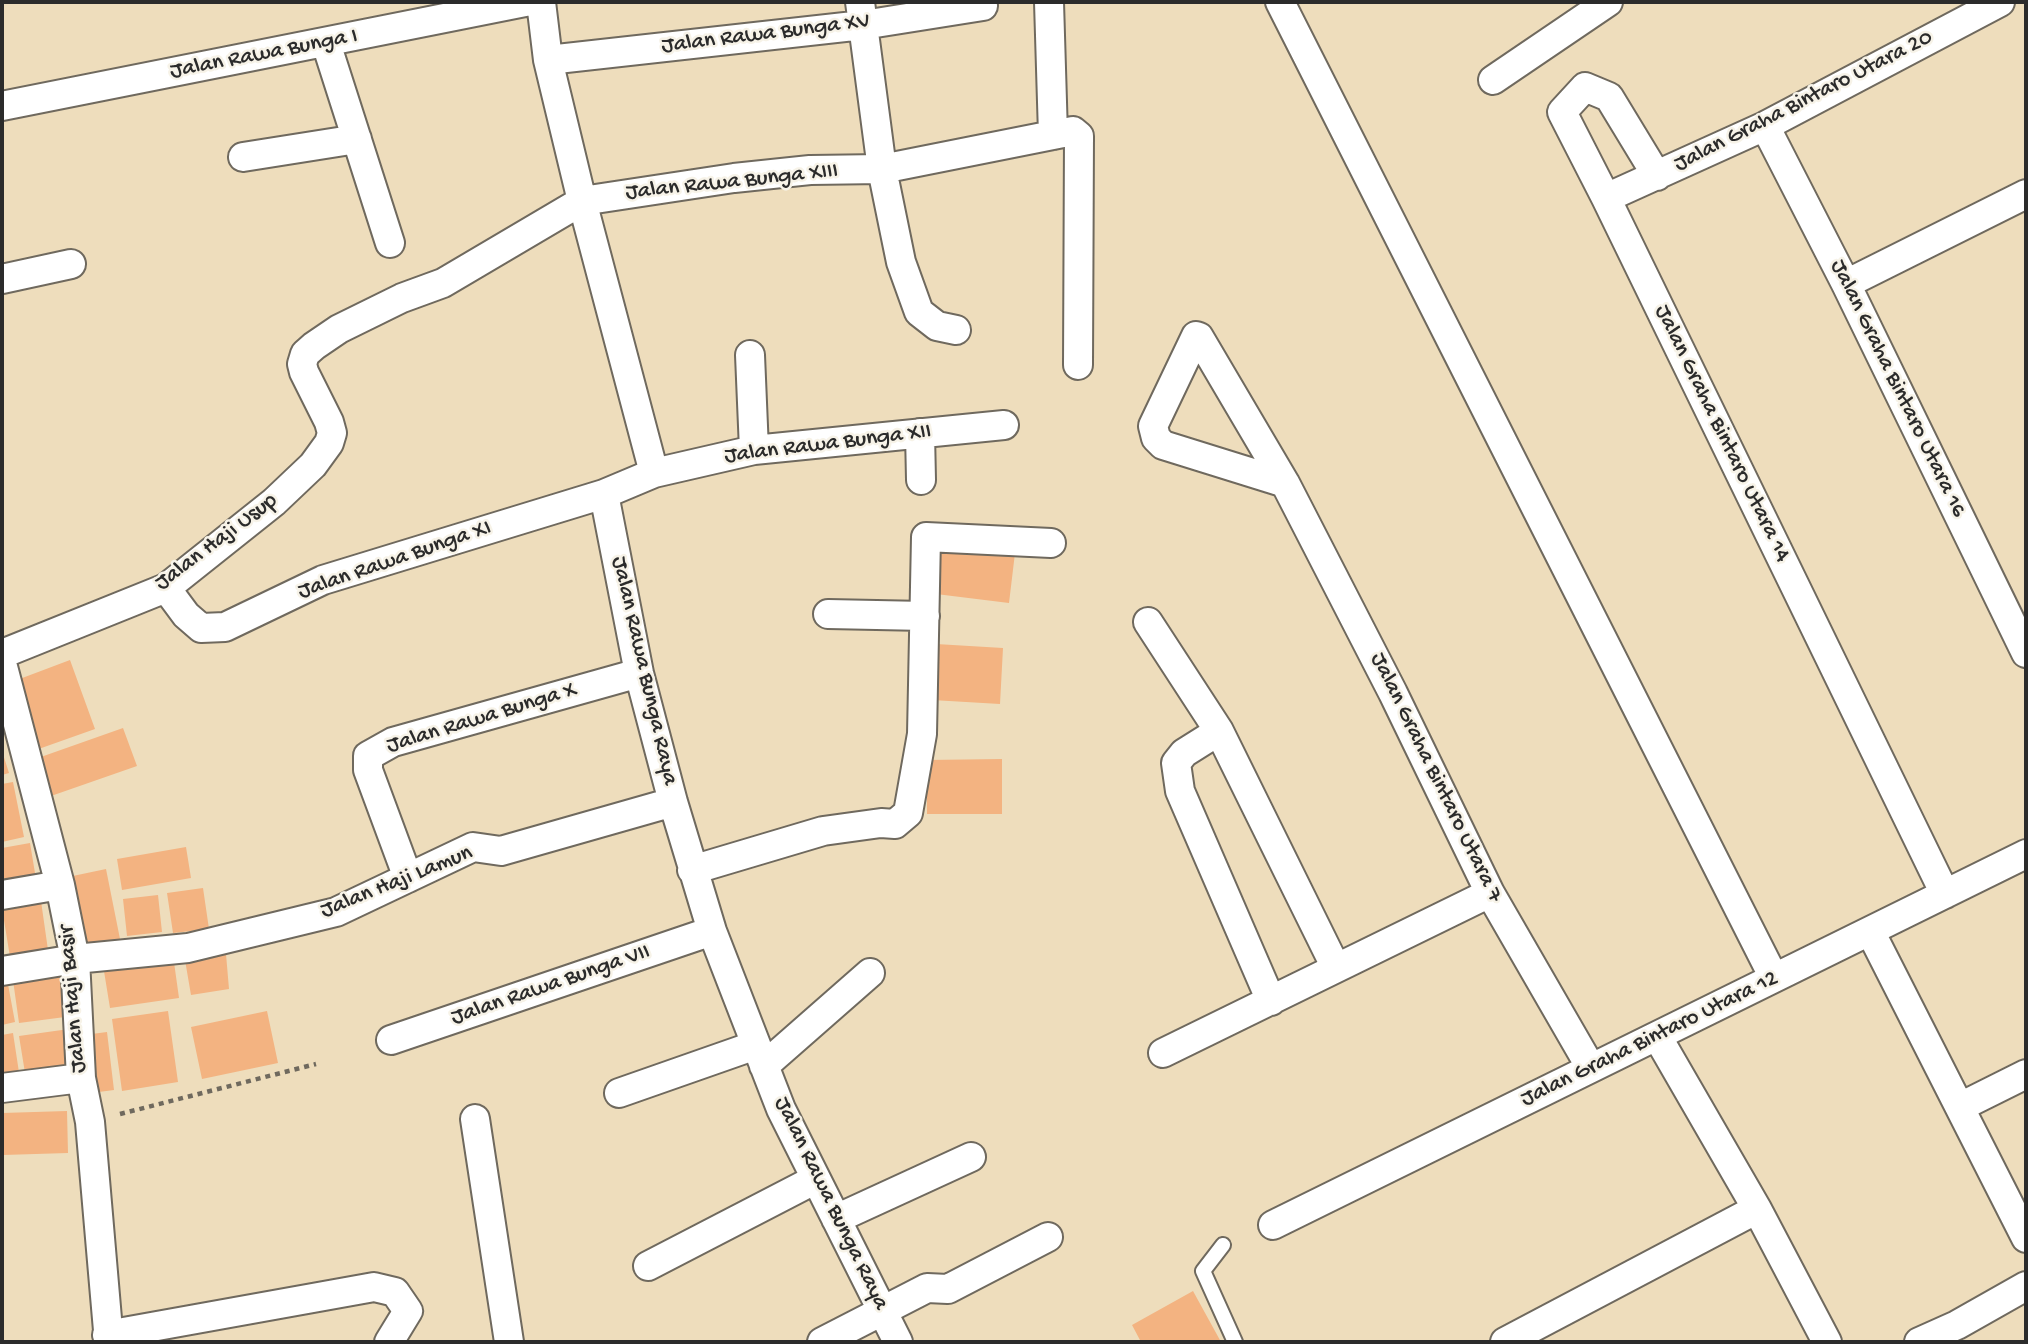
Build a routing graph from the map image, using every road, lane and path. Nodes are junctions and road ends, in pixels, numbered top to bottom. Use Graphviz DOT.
graph roads {
  1 [pos="525,2"];
  2 [pos="541,2"];
  3 [pos="1049,2"];
  4 [pos="1280,2"];
  5 [pos="1608,2"];
  6 [pos="2000,2"];
  7 [pos="983,6"];
  8 [pos="861,13"];
  9 [pos="326,43"];
  10 [pos="548,60"];
  11 [pos="1493,80"];
  12 [pos="2,106"];
  13 [pos="1765,126"];
  14 [pos="1053,135"];
  15 [pos="356,139"];
  16 [pos="243,157"];
  17 [pos="882,169"];
  18 [pos="1657,176"];
  19 [pos="2026,194"];
  20 [pos="1606,198"];
  21 [pos="582,201"];
  22 [pos="390,243"];
  23 [pos="71,264"];
  24 [pos="2,279"];
  25 [pos="1846,284"];
  26 [pos="956,330"];
  27 [pos="750,355"];
  28 [pos="1079,365"];
  29 [pos="1004,425"];
  30 [pos="919,433"];
  31 [pos="754,450"];
  32 [pos="654,473"];
  33 [pos="921,480"];
  34 [pos="1285,483"];
  35 [pos="604,494"];
  36 [pos="1051,543"];
  37 [pos="166,587"];
  38 [pos="828,614"];
  39 [pos="925,616"];
  40 [pos="1148,622"];
  41 [pos="2026,653"];
  42 [pos="2,654"];
  43 [pos="2,663"];
  44 [pos="639,673"];
  45 [pos="1219,731"];
  46 [pos="673,802"];
  47 [pos="2026,854"];
  48 [pos="691,870"];
  49 [pos="408,878"];
  50 [pos="60,885"];
  51 [pos="1490,893"];
  52 [pos="1945,894"];
  53 [pos="2,895"];
  54 [pos="712,931"];
  55 [pos="1870,931"];
  56 [pos="75,959"];
  57 [pos="1336,968"];
  58 [pos="2,971"];
  59 [pos="870,973"];
  60 [pos="1774,978"];
  61 [pos="1271,1001"];
  62 [pos="1657,1036"];
  63 [pos="391,1040"];
  64 [pos="1163,1052"];
  65 [pos="760,1056"];
  66 [pos="316,1064"];
  67 [pos="1591,1068"];
  68 [pos="2026,1074"];
  69 [pos="81,1078"];
  70 [pos="2,1088"];
  71 [pos="619,1093"];
  72 [pos="1960,1107"];
  73 [pos="475,1119"];
  74 [pos="90,1122"];
  75 [pos="971,1157"];
  76 [pos="816,1179"];
  77 [pos="1757,1209"];
  78 [pos="836,1219"];
  79 [pos="1273,1225"];
  80 [pos="1048,1237"];
  81 [pos="2026,1238"];
  82 [pos="1223,1245"];
  83 [pos="648,1266"];
  84 [pos="2026,1286"];
  85 [pos="882,1311"];
  86 [pos="1961,1334"];
  87 [pos="108,1339"];
  88 [pos="1926,1341"];
  89 [pos="389,1342"];
  90 [pos="509,1342"];
  91 [pos="822,1342"];
  92 [pos="898,1342"];
  93 [pos="1235,1342"];
  94 [pos="1505,1342"];
  95 [pos="1827,1342"];
  1 -- 9 [label="street, Jalan Rawa Bunga I"];
  2 -- 10 [label="street"];
  3 -- 14 [label="street"];
  4 -- 60 [label="street"];
  5 -- 11 [label="street"];
  6 -- 13 [label="street, Jalan Graha Bintaro Utara 20"];
  7 -- 8 [label="street, Jalan Rawa Bunga XV"];
  8 -- 10 [label="street, Jalan Rawa Bunga XV"];
  8 -- 17 [label="street"];
  9 -- 12 [label="street, Jalan Rawa Bunga I"];
  9 -- 15 [label="street"];
  10 -- 21 [label="street"];
  13 -- 18 [label="street, Jalan Graha Bintaro Utara 20"];
  13 -- 25 [label="street, Jalan Graha Bintaro Utara 16"];
  14 -- 17 [label="street, Jalan Rawa Bunga XIII"];
  14 -- 28 [label="street"];
  15 -- 16 [label="street"];
  15 -- 22 [label="street"];
  17 -- 21 [label="street, Jalan Rawa Bunga XIII"];
  17 -- 26 [label="street"];
  18 -- 20 [label="street, Jalan Graha Bintaro Utara 20"];
  18 -- 20 [label="street, Jalan Graha Bintaro Utara 14"];
  19 -- 25 [label="street"];
  20 -- 52 [label="street, Jalan Graha Bintaro Utara 14"];
  21 -- 32 [label="street"];
  21 -- 37 [label="street, Jalan Haji Usup"];
  23 -- 24 [label="street"];
  25 -- 41 [label="street, Jalan Graha Bintaro Utara 16"];
  27 -- 31 [label="street"];
  29 -- 30 [label="street, Jalan Rawa Bunga XII"];
  30 -- 31 [label="street, Jalan Rawa Bunga XII"];
  30 -- 33 [label="street"];
  31 -- 32 [label="street, Jalan Rawa Bunga XII"];
  32 -- 35 [label="street"];
  34 -- 34 [label="street, Jalan Graha Bintaro Utara 7"];
  34 -- 51 [label="street, Jalan Graha Bintaro Utara 7"];
  35 -- 37 [label="street, Jalan Rawa Bunga XI"];
  35 -- 44 [label="street, Jalan Rawa Bunga Raya"];
  36 -- 39 [label="street"];
  37 -- 42 [label="street, Jalan Haji Usup"];
  38 -- 39 [label="street"];
  39 -- 48 [label="street"];
  40 -- 45 [label="street"];
  43 -- 50 [label="street, Jalan Haji Basir"];
  44 -- 46 [label="street, Jalan Rawa Bunga Raya"];
  44 -- 49 [label="street, Jalan Rawa Bunga X"];
  45 -- 57 [label="street"];
  45 -- 61 [label="street"];
  46 -- 48 [label="street, Jalan Rawa Bunga Raya"];
  46 -- 49 [label="street, Jalan Haji Lamun"];
  47 -- 52 [label="street, Jalan Graha Bintaro Utara 12"];
  48 -- 54 [label="street, Jalan Rawa Bunga Raya"];
  49 -- 56 [label="street, Jalan Haji Lamun"];
  50 -- 53 [label="street"];
  50 -- 56 [label="street, Jalan Haji Basir"];
  51 -- 57 [label="street"];
  51 -- 67 [label="street, Jalan Graha Bintaro Utara 7"];
  52 -- 55 [label="street, Jalan Graha Bintaro Utara 12"];
  54 -- 63 [label="street, Jalan Rawa Bunga VII"];
  54 -- 65 [label="street, Jalan Rawa Bunga Raya"];
  55 -- 60 [label="street, Jalan Graha Bintaro Utara 12"];
  55 -- 72 [label="street"];
  56 -- 58 [label="street, Jalan Haji Lamun"];
  56 -- 69 [label="street, Jalan Haji Basir"];
  57 -- 61 [label="street"];
  59 -- 65 [label="street"];
  60 -- 62 [label="street, Jalan Graha Bintaro Utara 12"];
  61 -- 64 [label="street"];
  62 -- 67 [label="street, Jalan Graha Bintaro Utara 12"];
  62 -- 77 [label="street"];
  65 -- 71 [label="street"];
  65 -- 76 [label="street, Jalan Rawa Bunga Raya"];
  66 -- 74 [label="path"];
  67 -- 79 [label="street, Jalan Graha Bintaro Utara 12"];
  68 -- 72 [label="street"];
  69 -- 70 [label="street"];
  69 -- 74 [label="street, Jalan Haji Basir"];
  72 -- 81 [label="street"];
  73 -- 90 [label="street"];
  74 -- 87 [label="street, Jalan Haji Basir"];
  75 -- 78 [label="street"];
  76 -- 78 [label="street, Jalan Rawa Bunga Raya"];
  76 -- 83 [label="street"];
  77 -- 94 [label="street"];
  77 -- 95 [label="street"];
  78 -- 85 [label="street, Jalan Rawa Bunga Raya"];
  80 -- 85 [label="street"];
  82 -- 93 [label="lane"];
  84 -- 86 [label="street"];
  85 -- 91 [label="street"];
  85 -- 92 [label="street, Jalan Rawa Bunga Raya"];
  86 -- 88 [label="street"];
  87 -- 89 [label="street"];
}
